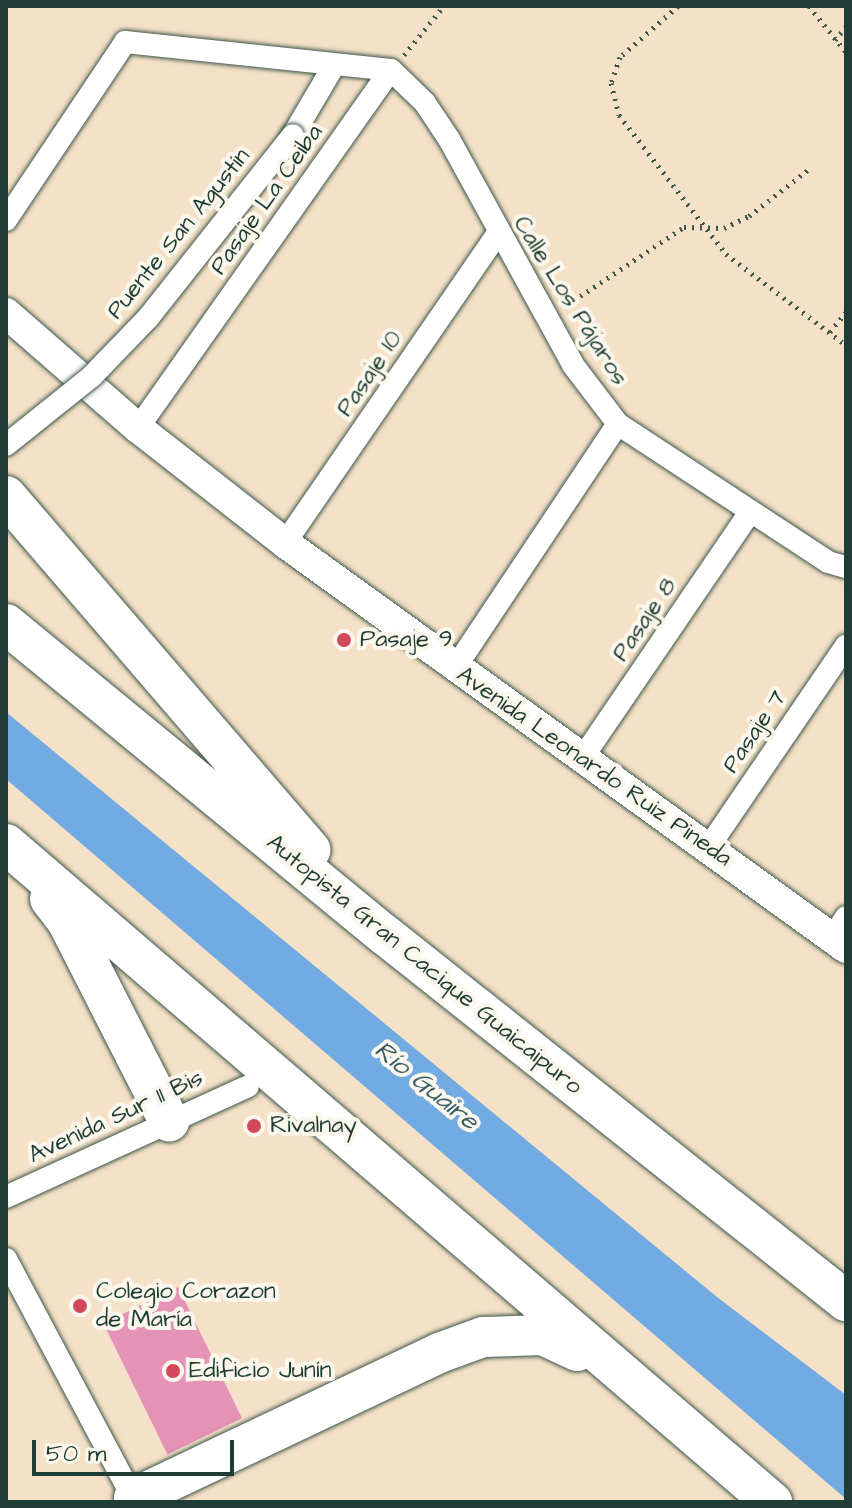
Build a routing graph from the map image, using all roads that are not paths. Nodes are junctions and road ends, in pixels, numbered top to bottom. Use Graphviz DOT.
graph roads {
  1 [pos="333,67"];
  2 [pos="391,70"];
  3 [pos="6,220"];
  4 [pos="497,234"];
  5 [pos="6,313"];
  6 [pos="618,424"];
  7 [pos="138,428"];
  8 [pos="6,445"];
  9 [pos="6,496"];
  10 [pos="750,512"];
  11 [pos="285,543"];
  12 [pos="846,567"];
  13 [pos="6,624"];
  14 [pos="846,646"];
  15 [pos="455,668"];
  16 [pos="583,757"];
  17 [pos="6,846"];
  18 [pos="708,848"];
  19 [pos="385,935"];
  20 [pos="841,935"];
  21 [pos="248,1086"];
  22 [pos="169,1121"];
  23 [pos="6,1197"];
  24 [pos="6,1259"];
  25 [pos="846,1301"];
  26 [pos="631,1386"];
  27 [pos="132,1501"];
  28 [pos="772,1502"];
  1 -- 2 [label="street"];
  1 -- 3 [label="street"];
  1 -- 8 [label="street, Puente San Agustín, bridge"];
  2 -- 4 [label="street, Calle Los Pájaros"];
  2 -- 7 [label="street, Pasaje La Ceiba"];
  4 -- 6 [label="street, Calle Los Pájaros"];
  4 -- 11 [label="street, Pasaje 10"];
  5 -- 7 [label="street, Avenida Leonardo Ruiz Pineda"];
  6 -- 10 [label="street, Calle Los Pájaros"];
  6 -- 15 [label="street"];
  7 -- 11 [label="street, Avenida Leonardo Ruiz Pineda"];
  9 -- 19 [label="highway"];
  10 -- 12 [label="street, Calle Los Pájaros"];
  10 -- 16 [label="street, Pasaje 8"];
  11 -- 15 [label="street, Avenida Leonardo Ruiz Pineda"];
  13 -- 19 [label="highway, Autopista Gran Cacique Guaicaipuro"];
  14 -- 18 [label="street, Pasaje 7"];
  15 -- 16 [label="street, Avenida Leonardo Ruiz Pineda"];
  16 -- 18 [label="street, Avenida Leonardo Ruiz Pineda"];
  17 -- 22 [label="highway"];
  17 -- 26 [label="highway"];
  18 -- 20 [label="street, Avenida Leonardo Ruiz Pineda"];
  19 -- 25 [label="highway, Autopista Gran Cacique Guaicaipuro"];
  21 -- 22 [label="street, Avenida Sur 11 Bis"];
  22 -- 23 [label="street, Avenida Sur 11 Bis"];
  24 -- 27 [label="street"];
  26 -- 27 [label="highway"];
  26 -- 28 [label="highway"];
}
